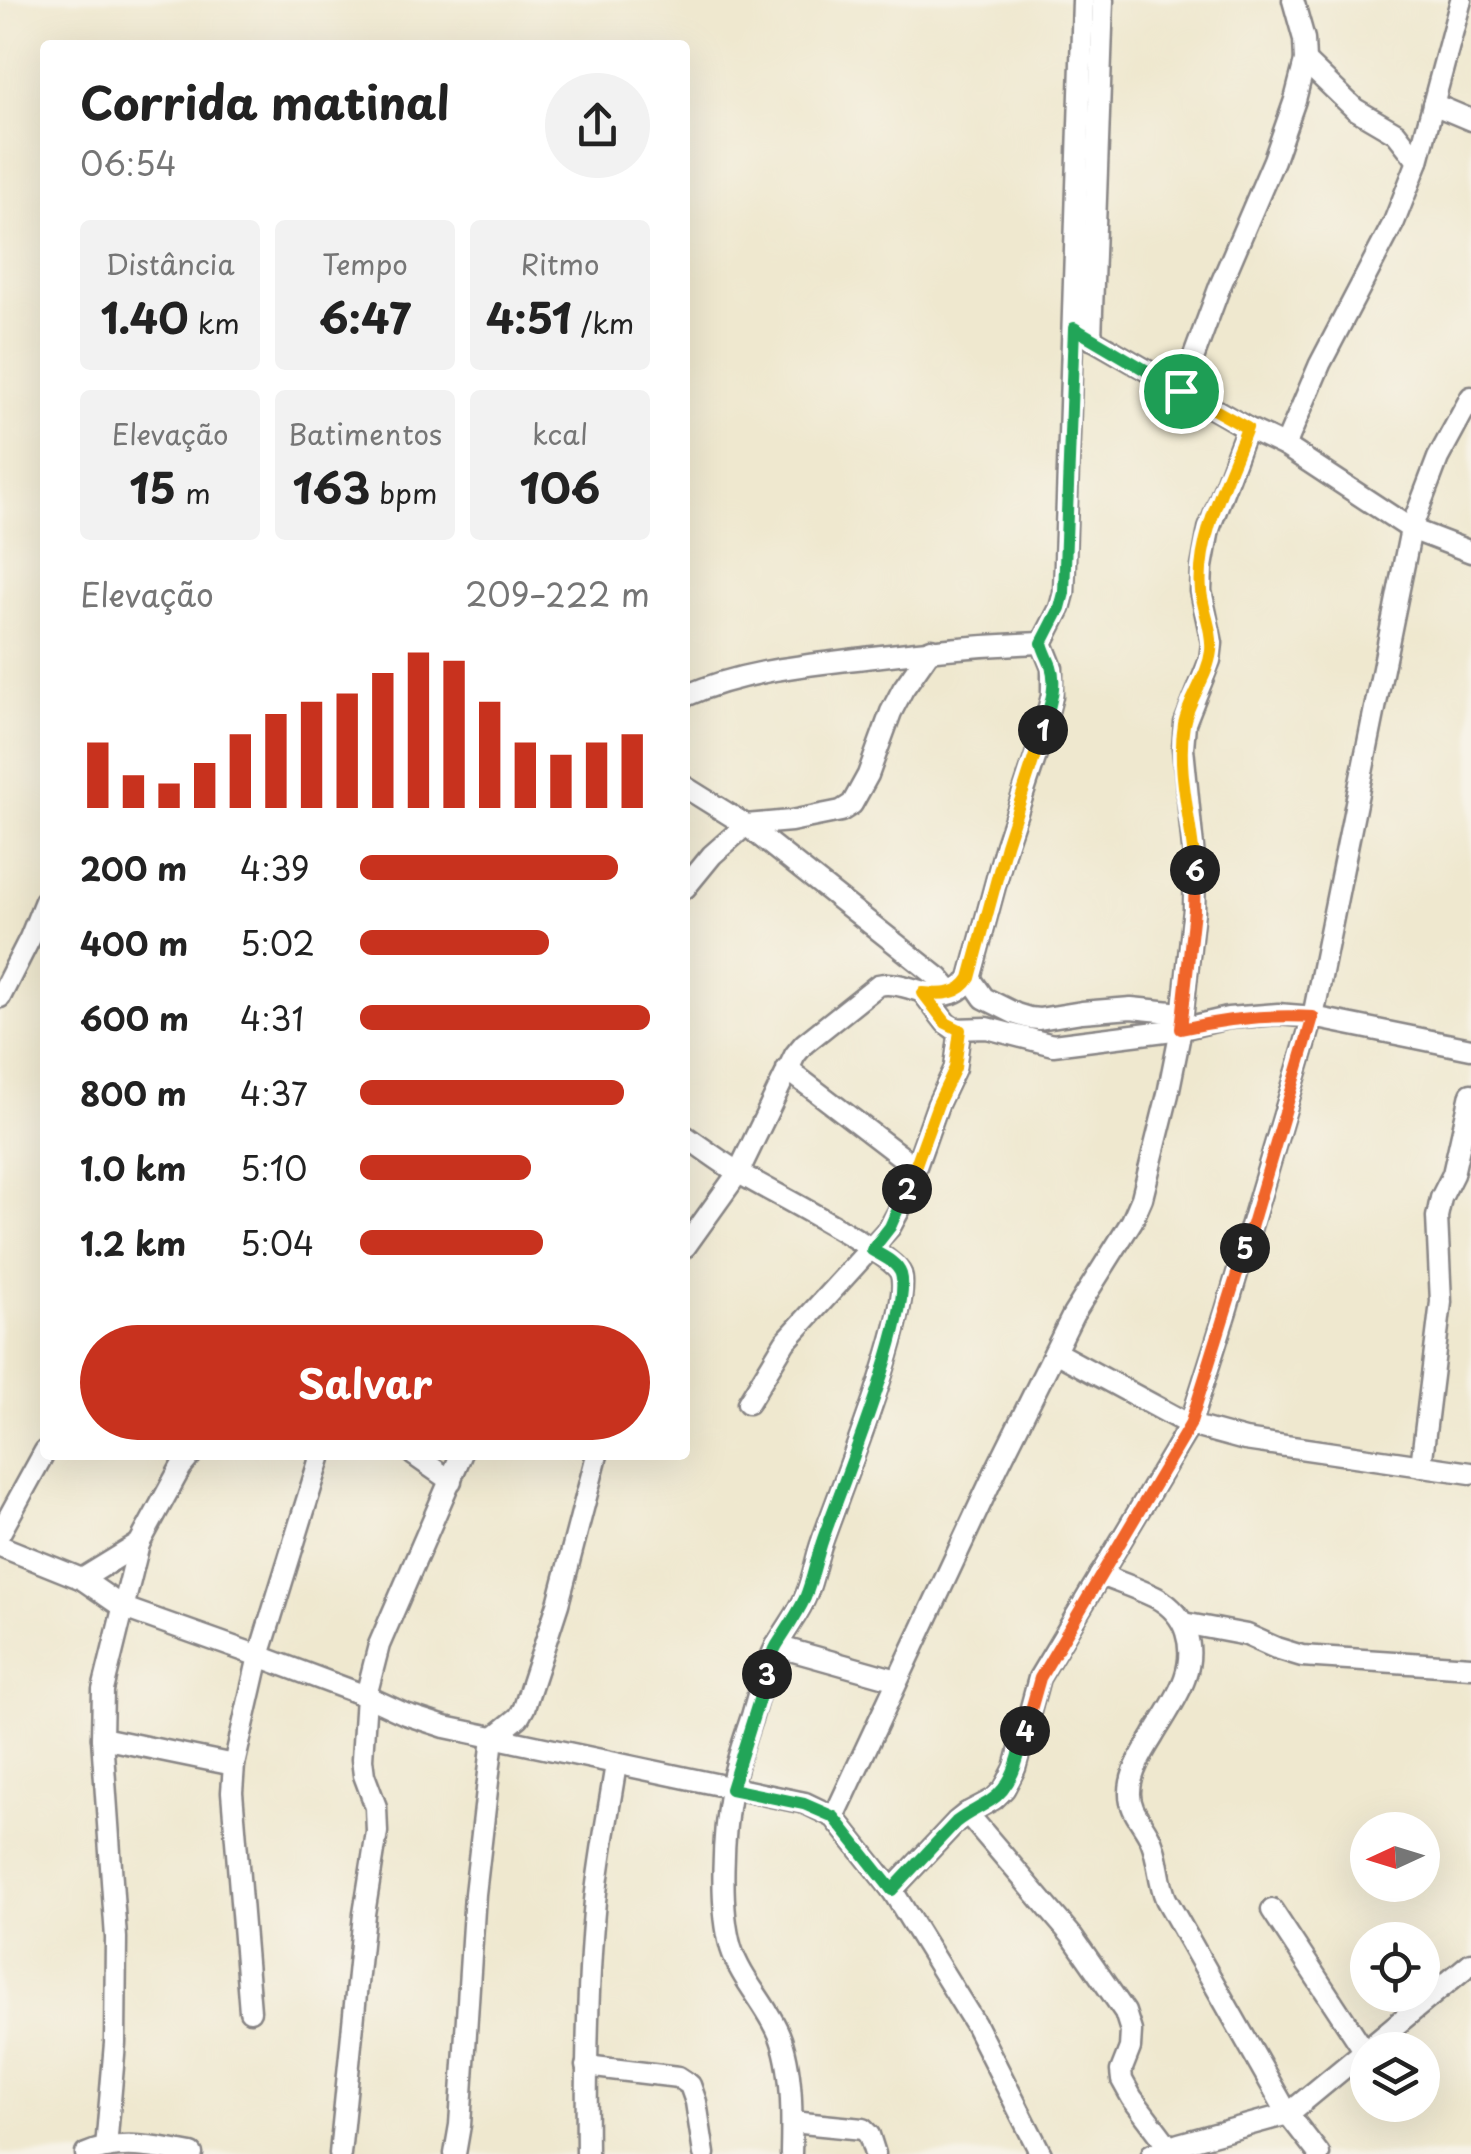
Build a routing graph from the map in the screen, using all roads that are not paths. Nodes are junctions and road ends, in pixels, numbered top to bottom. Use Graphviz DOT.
graph roads {
  1 [pos="1082,0"];
  2 [pos="1103,0"];
  3 [pos="1293,0"];
  4 [pos="1461,0"];
  5 [pos="1304,60"];
  6 [pos="1433,104"];
  7 [pos="1471,120"];
  8 [pos="1418,161"];
  9 [pos="1082,333"];
  10 [pos="1181,391"];
  11 [pos="1471,397"];
  12 [pos="1247,428"];
  13 [pos="1285,446"];
  14 [pos="1410,529"];
  15 [pos="1471,552"];
  16 [pos="1042,643"];
  17 [pos="931,649"];
  18 [pos="690,694"];
  19 [pos="690,790"];
  20 [pos="746,825"];
  21 [pos="690,882"];
  22 [pos="40,913"];
  23 [pos="970,978"];
  24 [pos="923,993"];
  25 [pos="952,993"];
  26 [pos="0,997"];
  27 [pos="1313,1017"];
  28 [pos="1181,1021"];
  29 [pos="960,1030"];
  30 [pos="1471,1050"];
  31 [pos="787,1069"];
  32 [pos="1471,1094"];
  33 [pos="690,1139"];
  34 [pos="915,1166"];
  35 [pos="738,1173"];
  36 [pos="690,1240"];
  37 [pos="872,1250"];
  38 [pos="1055,1352"];
  39 [pos="748,1404"];
  40 [pos="1190,1425"];
  41 [pos="40,1460"];
  42 [pos="187,1460"];
  43 [pos="319,1460"];
  44 [pos="421,1460"];
  45 [pos="460,1460"];
  46 [pos="596,1460"];
  47 [pos="1420,1466"];
  48 [pos="1471,1474"];
  49 [pos="451,1480"];
  50 [pos="0,1533"];
  51 [pos="139,1544"];
  52 [pos="0,1546"];
  53 [pos="1100,1574"];
  54 [pos="82,1579"];
  55 [pos="124,1608"];
  56 [pos="1184,1623"];
  57 [pos="776,1646"];
  58 [pos="260,1656"];
  59 [pos="1471,1667"];
  60 [pos="897,1680"];
  61 [pos="366,1696"];
  62 [pos="102,1738"];
  63 [pos="492,1738"];
  64 [pos="616,1764"];
  65 [pos="234,1765"];
  66 [pos="731,1789"];
  67 [pos="967,1813"];
  68 [pos="834,1817"];
  69 [pos="892,1890"];
  70 [pos="1272,1910"];
  71 [pos="1471,1963"];
  72 [pos="250,2012"];
  73 [pos="1352,2032"];
  74 [pos="1386,2032"];
  75 [pos="1350,2062"];
  76 [pos="586,2066"];
  77 [pos="1288,2114"];
  78 [pos="792,2122"];
  79 [pos="1171,2150"];
  80 [pos="94,2152"];
  81 [pos="192,2154"];
  82 [pos="340,2154"];
  83 [pos="455,2154"];
  84 [pos="587,2154"];
  85 [pos="704,2154"];
  86 [pos="791,2154"];
  87 [pos="875,2154"];
  88 [pos="1041,2154"];
  89 [pos="1318,2154"];
  1 -- 9 [label="street"];
  2 -- 9 [label="street"];
  3 -- 5 [label="street"];
  4 -- 6 [label="street"];
  5 -- 8 [label="street"];
  5 -- 10 [label="street"];
  6 -- 7 [label="street"];
  6 -- 8 [label="street"];
  8 -- 13 [label="street"];
  9 -- 10 [label="street"];
  9 -- 16 [label="street"];
  10 -- 12 [label="street"];
  11 -- 14 [label="street"];
  12 -- 13 [label="street"];
  12 -- 28 [label="street"];
  13 -- 14 [label="street"];
  14 -- 15 [label="street"];
  14 -- 27 [label="street"];
  16 -- 17 [label="street"];
  16 -- 23 [label="street"];
  17 -- 18 [label="street"];
  17 -- 20 [label="street"];
  19 -- 20 [label="street"];
  20 -- 21 [label="street"];
  20 -- 25 [label="street"];
  22 -- 26 [label="street"];
  23 -- 25 [label="street"];
  23 -- 28 [label="street"];
  24 -- 25 [label="street"];
  24 -- 29 [label="street"];
  24 -- 31 [label="street"];
  27 -- 28 [label="street"];
  27 -- 30 [label="street"];
  27 -- 40 [label="street"];
  28 -- 29 [label="street"];
  28 -- 38 [label="street"];
  29 -- 34 [label="street"];
  31 -- 34 [label="street"];
  31 -- 35 [label="street"];
  32 -- 47 [label="street"];
  33 -- 35 [label="street"];
  34 -- 37 [label="street"];
  35 -- 36 [label="street"];
  35 -- 37 [label="street"];
  37 -- 39 [label="street"];
  37 -- 57 [label="street"];
  38 -- 40 [label="street"];
  38 -- 60 [label="street"];
  40 -- 47 [label="street"];
  40 -- 53 [label="street"];
  41 -- 50 [label="street"];
  42 -- 51 [label="street"];
  43 -- 58 [label="street"];
  44 -- 49 [label="street"];
  45 -- 49 [label="street"];
  46 -- 63 [label="street"];
  47 -- 48 [label="street"];
  49 -- 61 [label="street"];
  51 -- 54 [label="street"];
  51 -- 55 [label="street"];
  52 -- 54 [label="street"];
  53 -- 56 [label="street"];
  53 -- 67 [label="street"];
  54 -- 55 [label="street"];
  55 -- 58 [label="street"];
  55 -- 62 [label="street"];
  56 -- 59 [label="street"];
  56 -- 77 [label="street"];
  57 -- 60 [label="street"];
  57 -- 66 [label="street"];
  58 -- 61 [label="street"];
  58 -- 65 [label="street"];
  60 -- 68 [label="street"];
  61 -- 63 [label="street"];
  61 -- 82 [label="street"];
  62 -- 65 [label="street"];
  62 -- 80 [label="street"];
  63 -- 64 [label="street"];
  63 -- 83 [label="street"];
  64 -- 66 [label="street"];
  64 -- 76 [label="street"];
  65 -- 72 [label="street"];
  66 -- 68 [label="street"];
  66 -- 78 [label="street"];
  67 -- 69 [label="street"];
  67 -- 79 [label="street"];
  68 -- 69 [label="street"];
  69 -- 88 [label="street"];
  70 -- 73 [label="street"];
  71 -- 74 [label="street"];
  75 -- 77 [label="street"];
  76 -- 84 [label="street"];
  76 -- 85 [label="street"];
  77 -- 79 [label="street"];
  77 -- 89 [label="street"];
  78 -- 86 [label="street"];
  78 -- 87 [label="street"];
  80 -- 81 [label="street"];
}
